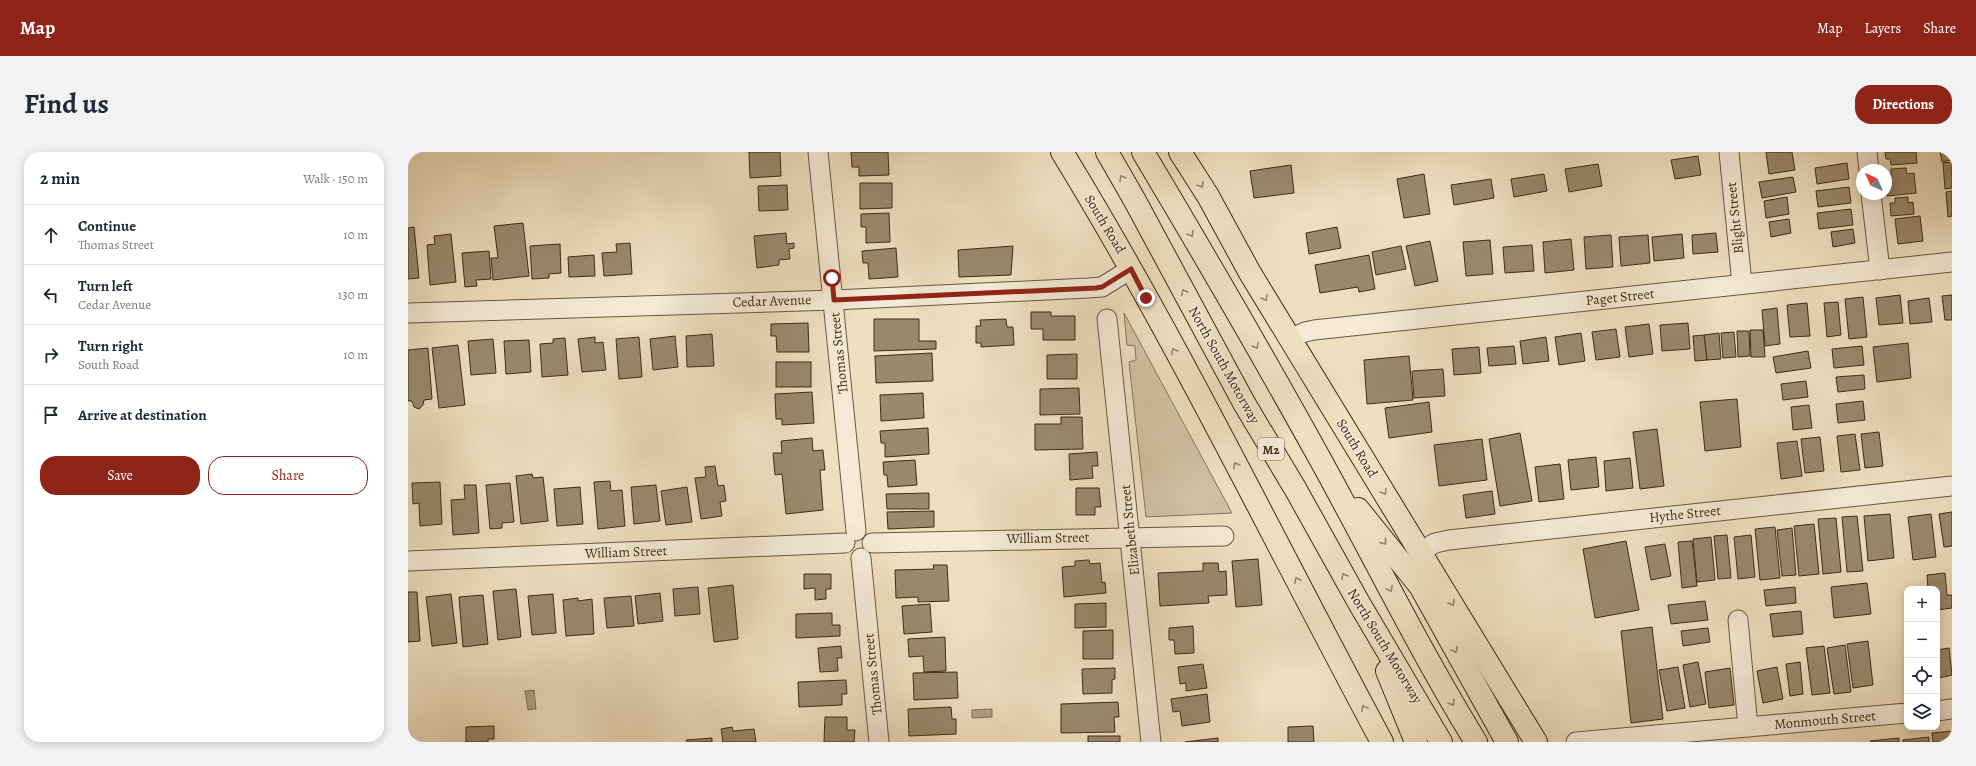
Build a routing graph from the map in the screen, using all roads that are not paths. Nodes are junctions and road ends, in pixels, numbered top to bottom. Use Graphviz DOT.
graph roads {
  1 [pos="818,152"];
  2 [pos="1062,152"];
  3 [pos="1107,152"];
  4 [pos="1143,152"];
  5 [pos="1180,152"];
  6 [pos="1729,152"];
  7 [pos="1867,152"];
  8 [pos="1868,164"];
  9 [pos="1873,200"];
  10 [pos="1952,262"];
  11 [pos="1131,269"];
  12 [pos="1880,270"];
  13 [pos="1742,284"];
  14 [pos="834,300"];
  15 [pos="408,313"];
  16 [pos="1107,319"];
  17 [pos="1290,339"];
  18 [pos="1325,468"];
  19 [pos="1952,486"];
  20 [pos="1224,536"];
  21 [pos="850,537"];
  22 [pos="1130,537"];
  23 [pos="872,543"];
  24 [pos="1420,552"];
  25 [pos="861,558"];
  26 [pos="408,561"];
  27 [pos="1359,603"];
  28 [pos="1738,620"];
  29 [pos="1952,709"];
  30 [pos="1940,711"];
  31 [pos="1904,713"];
  32 [pos="1748,727"];
  33 [pos="879,742"];
  34 [pos="1151,742"];
  35 [pos="1382,742"];
  36 [pos="1416,742"];
  37 [pos="1441,742"];
  38 [pos="1476,742"];
  39 [pos="1507,742"];
  40 [pos="1536,742"];
  41 [pos="1576,742"];
  1 -- 14 [label="street, Thomas Street"];
  2 -- 11 [label="main road, South Road"];
  27 -- 3 [label="main road, North South Motorway / M2, one-way"];
  4 -- 18 [label="main road, North South Motorway / M2, one-way"];
  5 -- 17 [label="main road, South Road, one-way"];
  6 -- 13 [label="street, Blight Street"];
  7 -- 8 [label="street"];
  9 -- 12 [label="street"];
  10 -- 12 [label="street, Paget Street"];
  11 -- 14 [label="street, Cedar Avenue"];
  35 -- 11 [label="main road, South Road, one-way"];
  12 -- 13 [label="street, Paget Street"];
  13 -- 17 [label="street, Paget Street"];
  14 -- 15 [label="street, Cedar Avenue"];
  14 -- 21 [label="street, Thomas Street"];
  16 -- 22 [label="street, Elizabeth Street"];
  17 -- 24 [label="main road, South Road, one-way"];
  18 -- 38 [label="main road, North South Motorway / M2, one-way"];
  18 -- 39 [label="main road, one-way"];
  19 -- 24 [label="street, Hythe Street"];
  20 -- 22 [label="street, William Street"];
  21 -- 23 [label="street"];
  21 -- 25 [label="street"];
  21 -- 26 [label="street, William Street"];
  22 -- 23 [label="street, William Street"];
  22 -- 34 [label="street, Elizabeth Street"];
  23 -- 25 [label="street"];
  24 -- 40 [label="main road, South Road, one-way"];
  25 -- 33 [label="street, Thomas Street"];
  27 -- 36 [label="main road"];
  27 -- 37 [label="main road, North South Motorway / M2"];
  28 -- 32 [label="street"];
  29 -- 30 [label="street"];
  31 -- 32 [label="street, Monmouth Street"];
  32 -- 41 [label="street, Monmouth Street"];
}
